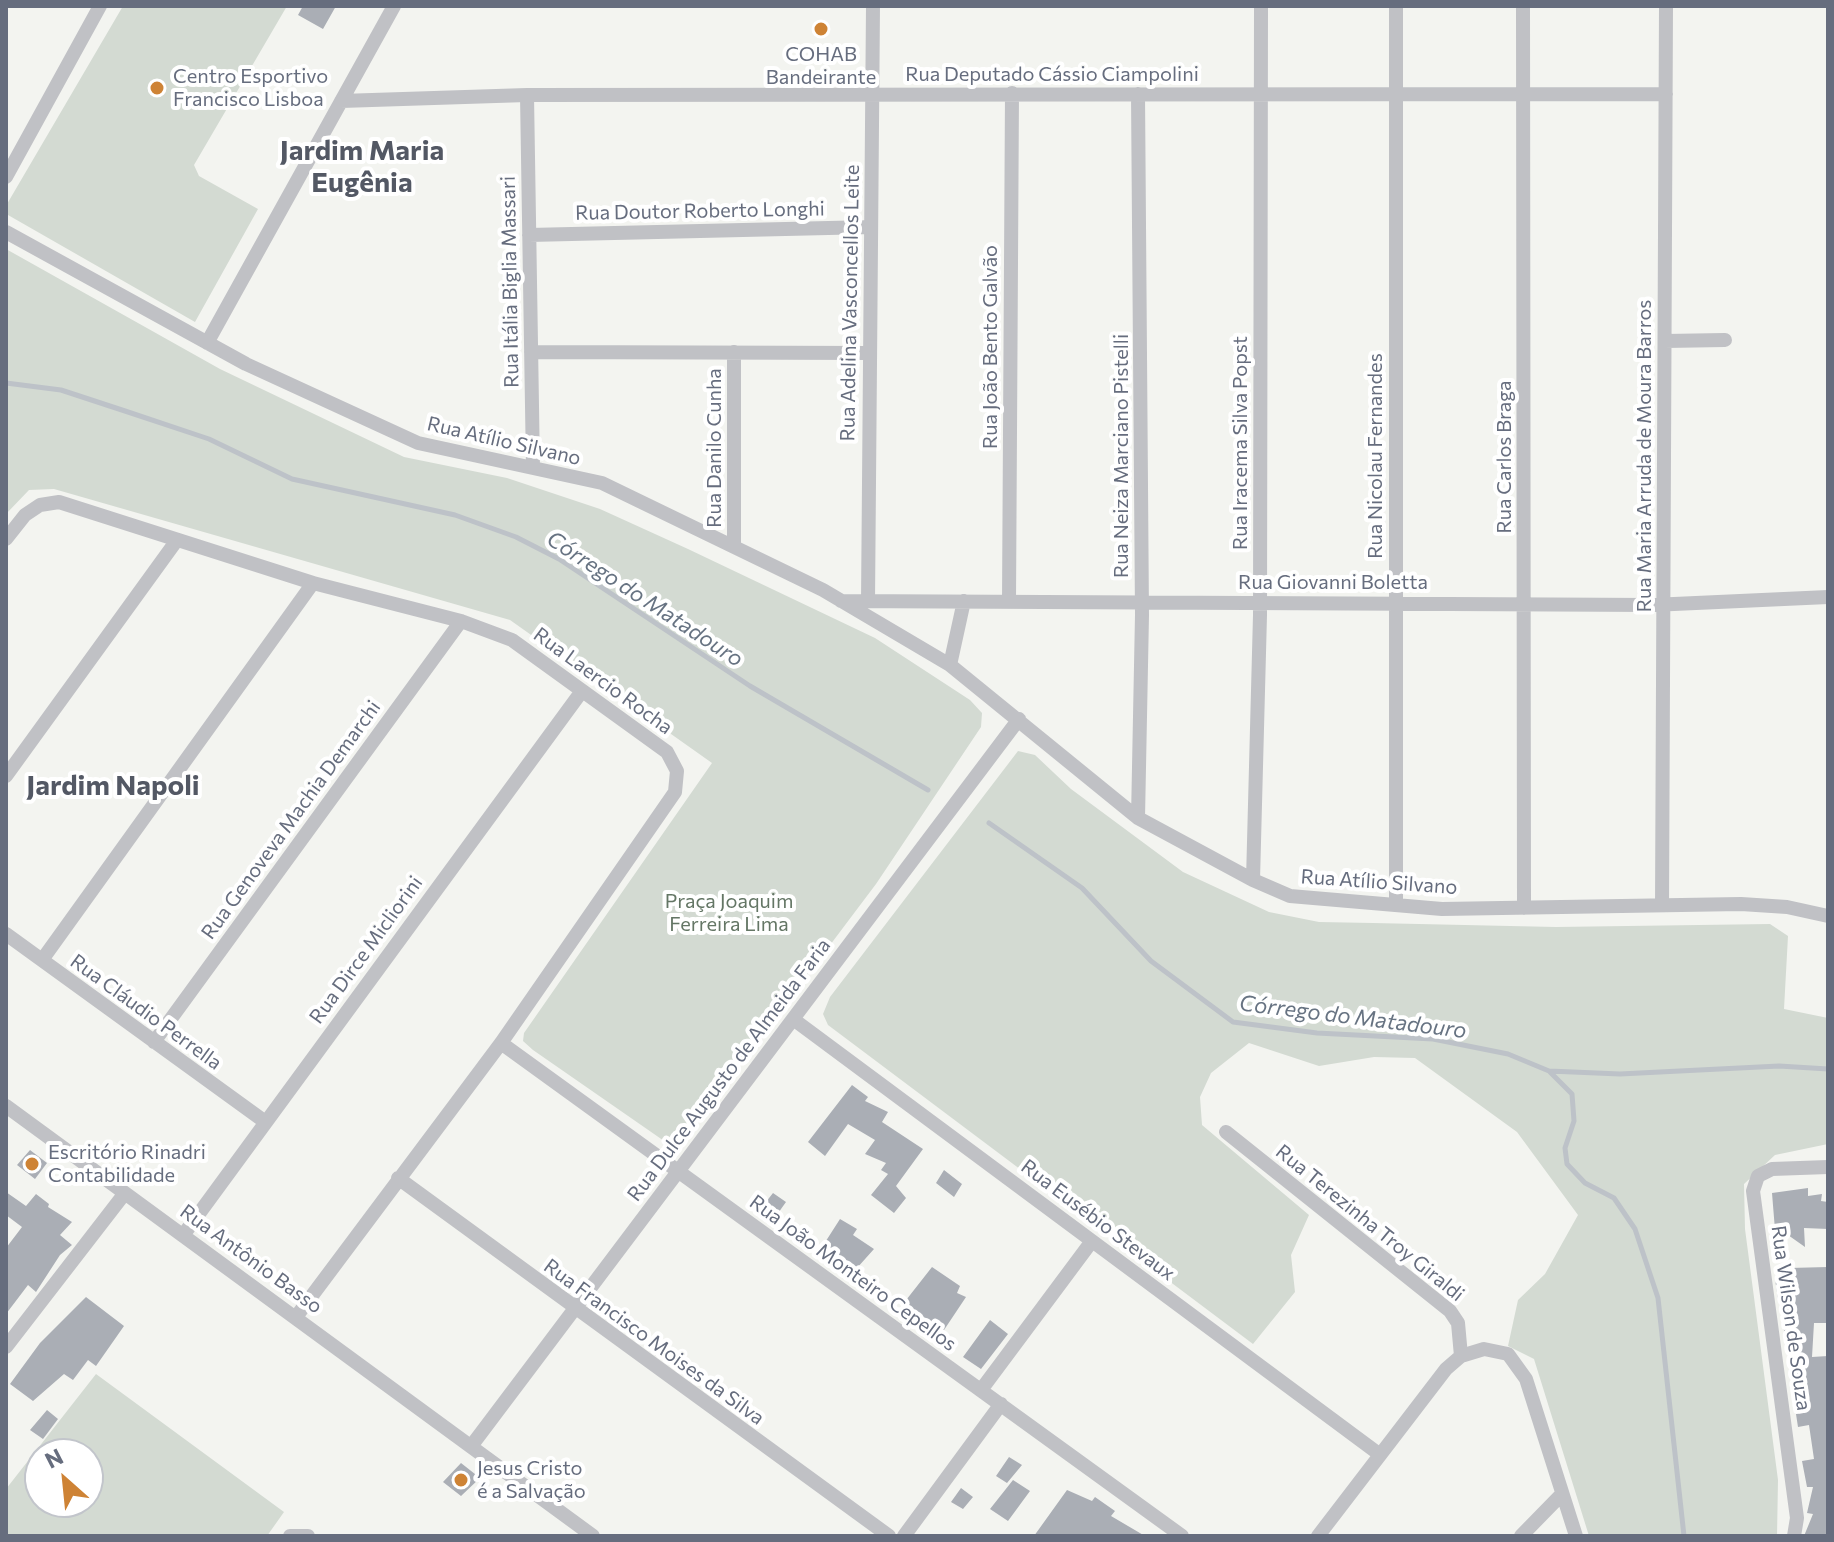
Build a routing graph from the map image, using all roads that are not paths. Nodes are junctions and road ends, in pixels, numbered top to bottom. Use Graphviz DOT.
graph roads {
  1 [pos="100,6"];
  2 [pos="394,6"];
  3 [pos="873,6"];
  4 [pos="1261,6"];
  5 [pos="1396,6"];
  6 [pos="1523,6"];
  7 [pos="1666,6"];
  8 [pos="1012,93"];
  9 [pos="872,94"];
  10 [pos="1138,94"];
  11 [pos="1261,94"];
  12 [pos="1396,94"];
  13 [pos="1523,94"];
  14 [pos="1666,94"];
  15 [pos="527,95"];
  16 [pos="341,101"];
  17 [pos="6,177"];
  18 [pos="871,227"];
  19 [pos="6,232"];
  20 [pos="529,235"];
  21 [pos="1725,340"];
  22 [pos="1665,341"];
  23 [pos="207,343"];
  24 [pos="531,352"];
  25 [pos="734,352"];
  26 [pos="870,353"];
  27 [pos="533,468"];
  28 [pos="6,539"];
  29 [pos="177,540"];
  30 [pos="734,544"];
  31 [pos="313,583"];
  32 [pos="1828,597"];
  33 [pos="838,601"];
  34 [pos="868,601"];
  35 [pos="964,601"];
  36 [pos="1009,601"];
  37 [pos="1142,601"];
  38 [pos="1396,601"];
  39 [pos="1260,602"];
  40 [pos="1524,604"];
  41 [pos="1664,605"];
  42 [pos="461,621"];
  43 [pos="950,665"];
  44 [pos="582,691"];
  45 [pos="1019,719"];
  46 [pos="6,776"];
  47 [pos="1138,818"];
  48 [pos="1253,880"];
  49 [pos="1396,905"];
  50 [pos="1662,905"];
  51 [pos="1524,908"];
  52 [pos="1828,916"];
  53 [pos="6,934"];
  54 [pos="42,960"];
  55 [pos="793,1019"];
  56 [pos="154,1042"];
  57 [pos="501,1043"];
  58 [pos="6,1106"];
  59 [pos="264,1121"];
  60 [pos="1226,1132"];
  61 [pos="1828,1167"];
  62 [pos="678,1171"];
  63 [pos="398,1178"];
  64 [pos="125,1193"];
  65 [pos="184,1234"];
  66 [pos="1092,1241"];
  67 [pos="574,1309"];
  68 [pos="296,1317"];
  69 [pos="6,1347"];
  70 [pos="1461,1356"];
  71 [pos="981,1390"];
  72 [pos="1001,1404"];
  73 [pos="472,1445"];
  74 [pos="1379,1454"];
  75 [pos="1562,1494"];
  76 [pos="290,1536"];
  77 [pos="308,1536"];
  78 [pos="593,1536"];
  79 [pos="889,1536"];
  80 [pos="904,1536"];
  81 [pos="1182,1536"];
  82 [pos="1318,1536"];
  83 [pos="1521,1536"];
  84 [pos="1576,1536"];
  85 [pos="1794,1536"];
  1 -- 17 [label="street"];
  2 -- 16 [label="street"];
  3 -- 9 [label="street, Rua Adelina Vasconcellos Leite"];
  4 -- 11 [label="street, Rua Iracema Silva Popst"];
  5 -- 12 [label="street, Rua Nicolau Fernandes"];
  6 -- 13 [label="street, Rua Carlos Braga"];
  7 -- 14 [label="street, Rua Maria Arruda de Moura Barros"];
  8 -- 9 [label="street, Rua Deputado Cássio Ciampolini"];
  8 -- 10 [label="street, Rua Deputado Cássio Ciampolini"];
  8 -- 36 [label="street, Rua João Bento Galvão"];
  9 -- 15 [label="street, Rua Deputado Cássio Ciampolini"];
  9 -- 18 [label="street, Rua Adelina Vasconcellos Leite"];
  10 -- 11 [label="street, Rua Deputado Cássio Ciampolini"];
  10 -- 37 [label="street, Rua Neiza Marciano Pistelli"];
  11 -- 12 [label="street, Rua Deputado Cássio Ciampolini"];
  11 -- 39 [label="street, Rua Iracema Silva Popst"];
  12 -- 13 [label="street, Rua Deputado Cássio Ciampolini"];
  12 -- 38 [label="street, Rua Nicolau Fernandes"];
  13 -- 14 [label="street, Rua Deputado Cássio Ciampolini"];
  13 -- 40 [label="street, Rua Carlos Braga"];
  14 -- 22 [label="street, Rua Maria Arruda de Moura Barros"];
  15 -- 16 [label="street, Rua Deputado Cássio Ciampolini"];
  15 -- 20 [label="street, Rua Itália Biglia Massari"];
  16 -- 23 [label="street"];
  18 -- 20 [label="street, Rua Doutor Roberto Longhi"];
  18 -- 26 [label="street, Rua Adelina Vasconcellos Leite"];
  19 -- 23 [label="street, Rua Atílio Silvano"];
  20 -- 24 [label="street, Rua Itália Biglia Massari"];
  21 -- 22 [label="street"];
  22 -- 41 [label="street, Rua Maria Arruda de Moura Barros"];
  23 -- 27 [label="street, Rua Atílio Silvano"];
  24 -- 25 [label="street"];
  24 -- 27 [label="street, Rua Itália Biglia Massari"];
  25 -- 26 [label="street"];
  25 -- 30 [label="street, Rua Danilo Cunha"];
  26 -- 34 [label="street, Rua Adelina Vasconcellos Leite"];
  27 -- 30 [label="street, Rua Atílio Silvano"];
  28 -- 29 [label="street, Rua Laercio Rocha"];
  29 -- 31 [label="street, Rua Laercio Rocha"];
  29 -- 46 [label="street"];
  30 -- 33 [label="street, Rua Atílio Silvano"];
  31 -- 42 [label="street, Rua Laercio Rocha"];
  31 -- 54 [label="street"];
  32 -- 41 [label="street, Rua Giovanni Boletta"];
  33 -- 34 [label="street, Rua Giovanni Boletta"];
  33 -- 43 [label="street, Rua Atílio Silvano"];
  34 -- 35 [label="street, Rua Giovanni Boletta"];
  35 -- 36 [label="street, Rua Giovanni Boletta"];
  35 -- 43 [label="street"];
  36 -- 37 [label="street, Rua Giovanni Boletta"];
  37 -- 39 [label="street, Rua Giovanni Boletta"];
  37 -- 47 [label="street, Rua Neiza Marciano Pistelli"];
  38 -- 39 [label="street, Rua Giovanni Boletta"];
  38 -- 40 [label="street, Rua Giovanni Boletta"];
  38 -- 49 [label="street, Rua Nicolau Fernandes"];
  39 -- 48 [label="street, Rua Iracema Silva Popst"];
  40 -- 41 [label="street, Rua Giovanni Boletta"];
  40 -- 51 [label="street, Rua Carlos Braga"];
  41 -- 50 [label="street, Rua Maria Arruda de Moura Barros"];
  42 -- 44 [label="street, Rua Laercio Rocha"];
  42 -- 56 [label="street, Rua Genoveva Machia Demarchi"];
  43 -- 45 [label="street, Rua Atílio Silvano"];
  44 -- 57 [label="street, Rua Laercio Rocha"];
  44 -- 59 [label="street, Rua Dirce Micliorini"];
  45 -- 47 [label="street, Rua Atílio Silvano"];
  45 -- 55 [label="street, Rua Dulce Augusto de Almeida Faria"];
  47 -- 48 [label="street, Rua Atílio Silvano"];
  48 -- 49 [label="street, Rua Atílio Silvano"];
  49 -- 51 [label="street, Rua Atílio Silvano"];
  50 -- 51 [label="street, Rua Atílio Silvano"];
  50 -- 52 [label="street, Rua Atílio Silvano"];
  53 -- 54 [label="street, Rua Cláudio Perrella"];
  54 -- 56 [label="street, Rua Cláudio Perrella"];
  55 -- 62 [label="street, Rua Dulce Augusto de Almeida Faria"];
  55 -- 66 [label="street, Rua Eusébio Stevaux"];
  56 -- 59 [label="street, Rua Cláudio Perrella"];
  57 -- 62 [label="street, Rua João Monteiro Cepellos"];
  57 -- 63 [label="street, Rua Laercio Rocha"];
  58 -- 64 [label="street, Rua Antônio Basso"];
  59 -- 65 [label="street, Rua Dirce Micliorini"];
  60 -- 70 [label="street, Rua Terezinha Troy Giraldi"];
  61 -- 85 [label="street, Rua Wilson de Souza"];
  62 -- 67 [label="street, Rua Dulce Augusto de Almeida Faria"];
  62 -- 71 [label="street, Rua João Monteiro Cepellos"];
  63 -- 67 [label="street, Rua Francisco Moises da Silva"];
  63 -- 68 [label="street, Rua Laercio Rocha"];
  64 -- 65 [label="street, Rua Antônio Basso"];
  64 -- 69 [label="street"];
  65 -- 68 [label="street, Rua Antônio Basso"];
  66 -- 71 [label="street"];
  66 -- 74 [label="street, Rua Eusébio Stevaux"];
  67 -- 73 [label="street, Rua Dulce Augusto de Almeida Faria"];
  67 -- 79 [label="street, Rua Francisco Moises da Silva"];
  68 -- 73 [label="street, Rua Antônio Basso"];
  70 -- 74 [label="street"];
  70 -- 75 [label="street"];
  71 -- 72 [label="street, Rua João Monteiro Cepellos"];
  72 -- 80 [label="street"];
  72 -- 81 [label="street, Rua João Monteiro Cepellos"];
  73 -- 78 [label="street, Rua Antônio Basso"];
  74 -- 82 [label="street"];
  75 -- 83 [label="street"];
  75 -- 84 [label="street"];
  76 -- 77 [label="street"];
}
